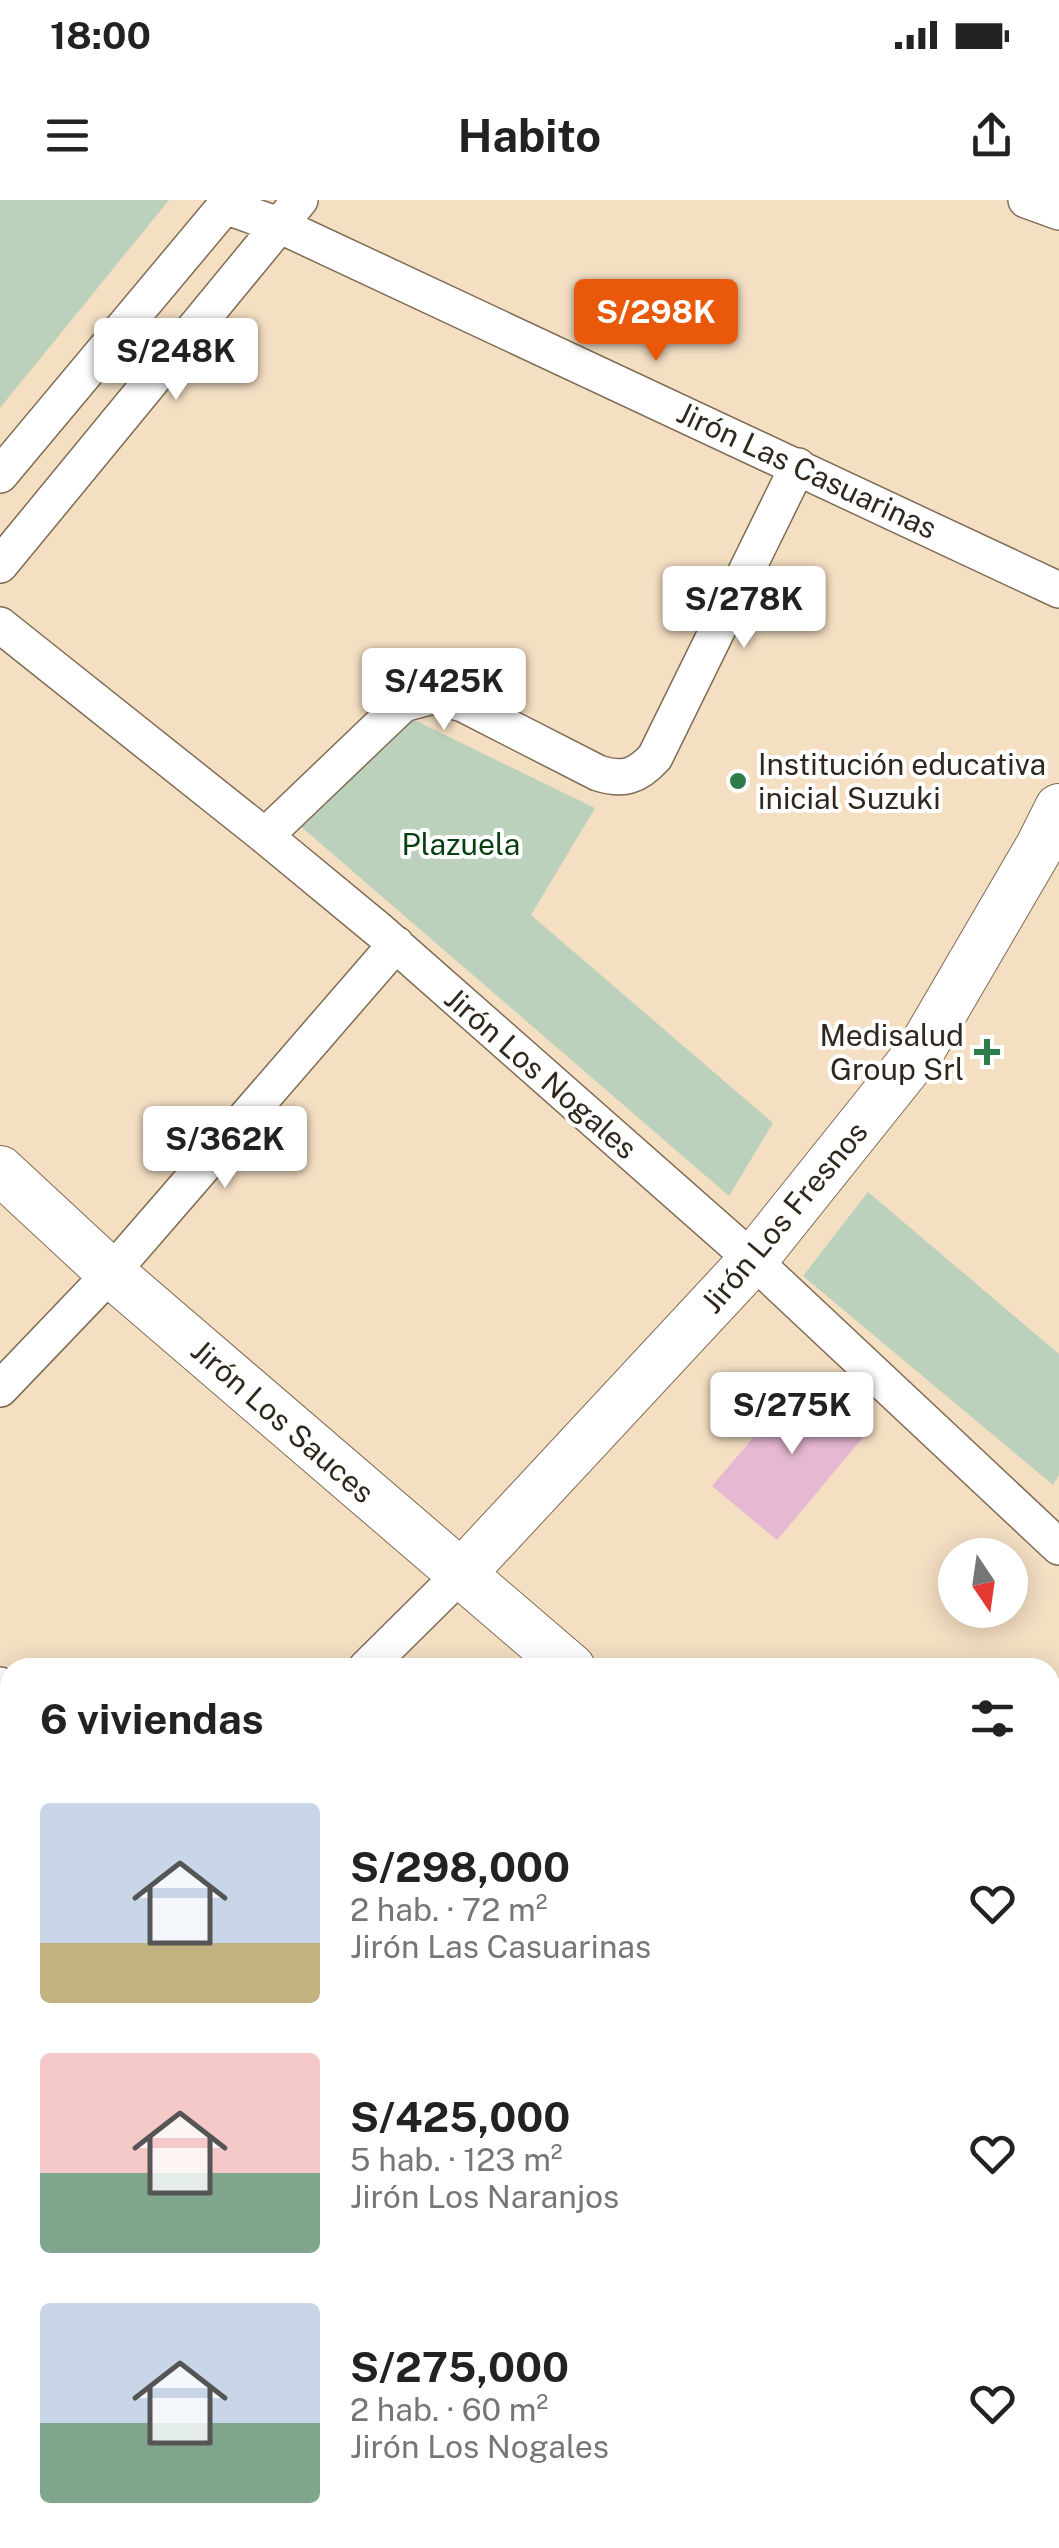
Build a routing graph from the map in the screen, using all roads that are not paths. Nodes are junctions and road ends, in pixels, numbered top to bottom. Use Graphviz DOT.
graph roads {
  1 [pos="1026,200"];
  2 [pos="228,203"];
  3 [pos="1059,212"];
  4 [pos="290,213"];
  5 [pos="798,466"];
  6 [pos="0,476"];
  7 [pos="0,565"];
  8 [pos="1059,590"];
  9 [pos="0,625"];
  10 [pos="1059,808"];
  11 [pos="265,836"];
  12 [pos="396,944"];
  13 [pos="0,1170"];
  14 [pos="754,1260"];
  15 [pos="111,1273"];
  16 [pos="0,1389"];
  17 [pos="1056,1536"];
  18 [pos="461,1574"];
  19 [pos="376,1658"];
  20 [pos="558,1658"];
  1 -- 3 [label="street"];
  2 -- 4 [label="street, Jirón Las Casuarinas"];
  2 -- 6 [label="street"];
  4 -- 5 [label="street, Jirón Las Casuarinas"];
  4 -- 7 [label="street"];
  5 -- 8 [label="street, Jirón Las Casuarinas"];
  5 -- 11 [label="street"];
  9 -- 11 [label="street, Jirón Los Nogales"];
  10 -- 14 [label="street, Jirón Los Fresnos"];
  11 -- 12 [label="street, Jirón Los Nogales"];
  12 -- 14 [label="street, Jirón Los Nogales"];
  12 -- 15 [label="street"];
  13 -- 15 [label="street, Jirón Los Sauces"];
  14 -- 17 [label="street, Jirón Los Nogales"];
  14 -- 18 [label="street, Jirón Los Fresnos"];
  15 -- 16 [label="street"];
  15 -- 18 [label="street, Jirón Los Sauces"];
  18 -- 19 [label="street, Jirón Los Fresnos"];
  18 -- 20 [label="street, Jirón Los Sauces"];
}
